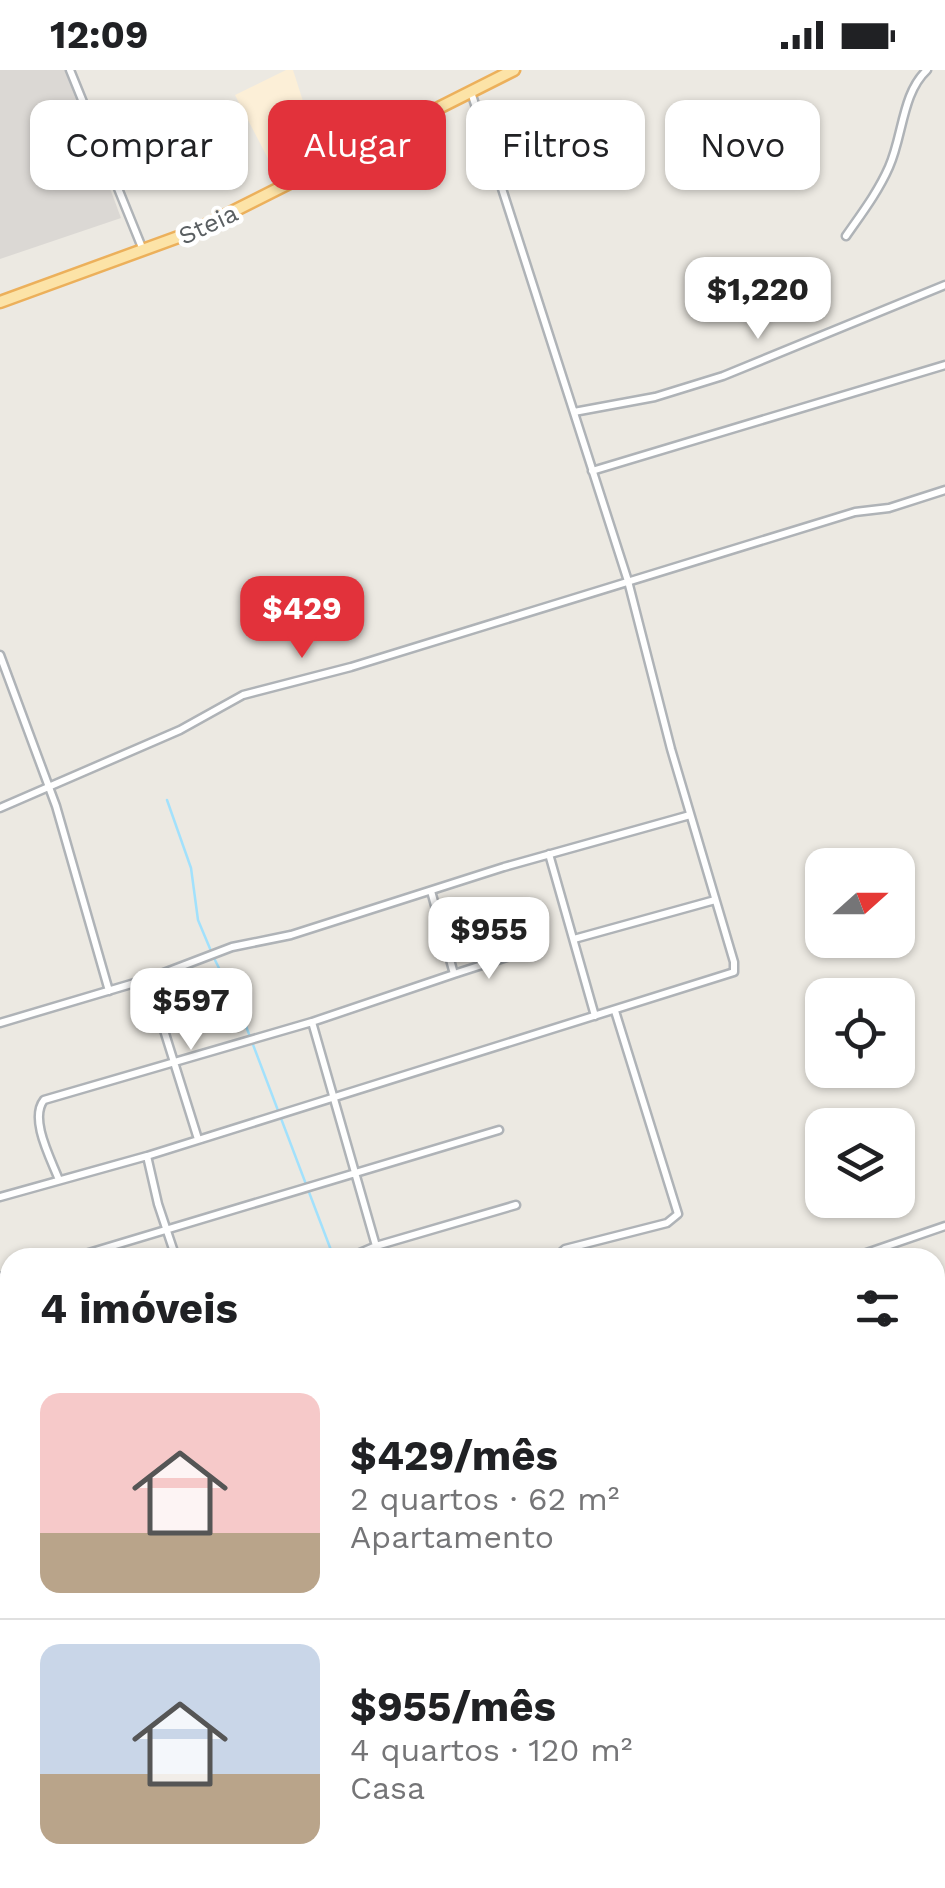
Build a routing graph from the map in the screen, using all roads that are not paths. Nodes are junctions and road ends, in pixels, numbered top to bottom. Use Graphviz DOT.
graph roads {
  1 [pos="70,70"];
  2 [pos="514,70"];
  3 [pos="927,70"];
  4 [pos="471,92"];
  5 [pos="846,236"];
  6 [pos="144,252"];
  7 [pos="945,286"];
  8 [pos="0,302"];
  9 [pos="945,365"];
  10 [pos="574,412"];
  11 [pos="592,471"];
  12 [pos="945,490"];
  13 [pos="628,581"];
  14 [pos="0,655"];
  15 [pos="49,788"];
  16 [pos="0,808"];
  17 [pos="690,814"];
  18 [pos="549,854"];
  19 [pos="432,890"];
  20 [pos="714,900"];
  21 [pos="574,939"];
  22 [pos="513,955"];
  23 [pos="454,974"];
  24 [pos="148,979"];
  25 [pos="110,992"];
  26 [pos="615,1010"];
  27 [pos="595,1016"];
  28 [pos="0,1022"];
  29 [pos="312,1022"];
  30 [pos="175,1062"];
  31 [pos="335,1095"];
  32 [pos="499,1130"];
  33 [pos="198,1140"];
  34 [pos="148,1156"];
  35 [pos="356,1170"];
  36 [pos="59,1180"];
  37 [pos="0,1197"];
  38 [pos="516,1205"];
  39 [pos="945,1226"];
  40 [pos="167,1231"];
  41 [pos="376,1246"];
  42 [pos="115,1248"];
  43 [pos="173,1248"];
  44 [pos="371,1248"];
  45 [pos="564,1248"];
  46 [pos="881,1248"];
  1 -- 6 [label="street"];
  2 -- 4 [label="main road, Steia"];
  3 -- 5 [label="street"];
  4 -- 6 [label="main road, Steia"];
  4 -- 10 [label="street"];
  6 -- 8 [label="main road, Steia"];
  7 -- 10 [label="street"];
  9 -- 11 [label="street"];
  10 -- 11 [label="street"];
  11 -- 13 [label="street"];
  12 -- 13 [label="street"];
  13 -- 15 [label="street"];
  13 -- 17 [label="street"];
  14 -- 15 [label="street"];
  15 -- 16 [label="street"];
  15 -- 25 [label="street"];
  17 -- 18 [label="street"];
  17 -- 20 [label="street"];
  18 -- 19 [label="street"];
  18 -- 21 [label="street"];
  19 -- 23 [label="street"];
  19 -- 24 [label="street"];
  20 -- 21 [label="street"];
  20 -- 26 [label="street"];
  21 -- 27 [label="street"];
  22 -- 23 [label="street"];
  23 -- 29 [label="street"];
  24 -- 25 [label="street"];
  24 -- 30 [label="street"];
  25 -- 28 [label="street"];
  26 -- 27 [label="street"];
  26 -- 45 [label="street"];
  27 -- 31 [label="street"];
  29 -- 30 [label="street"];
  29 -- 31 [label="street"];
  30 -- 33 [label="street"];
  30 -- 36 [label="street"];
  31 -- 33 [label="street"];
  31 -- 35 [label="street"];
  32 -- 35 [label="street"];
  33 -- 34 [label="street"];
  34 -- 36 [label="street"];
  34 -- 40 [label="street"];
  35 -- 40 [label="street"];
  35 -- 41 [label="street"];
  36 -- 37 [label="street"];
  38 -- 41 [label="street"];
  39 -- 46 [label="street"];
  40 -- 42 [label="street"];
  40 -- 43 [label="street"];
  41 -- 44 [label="street"];
}
